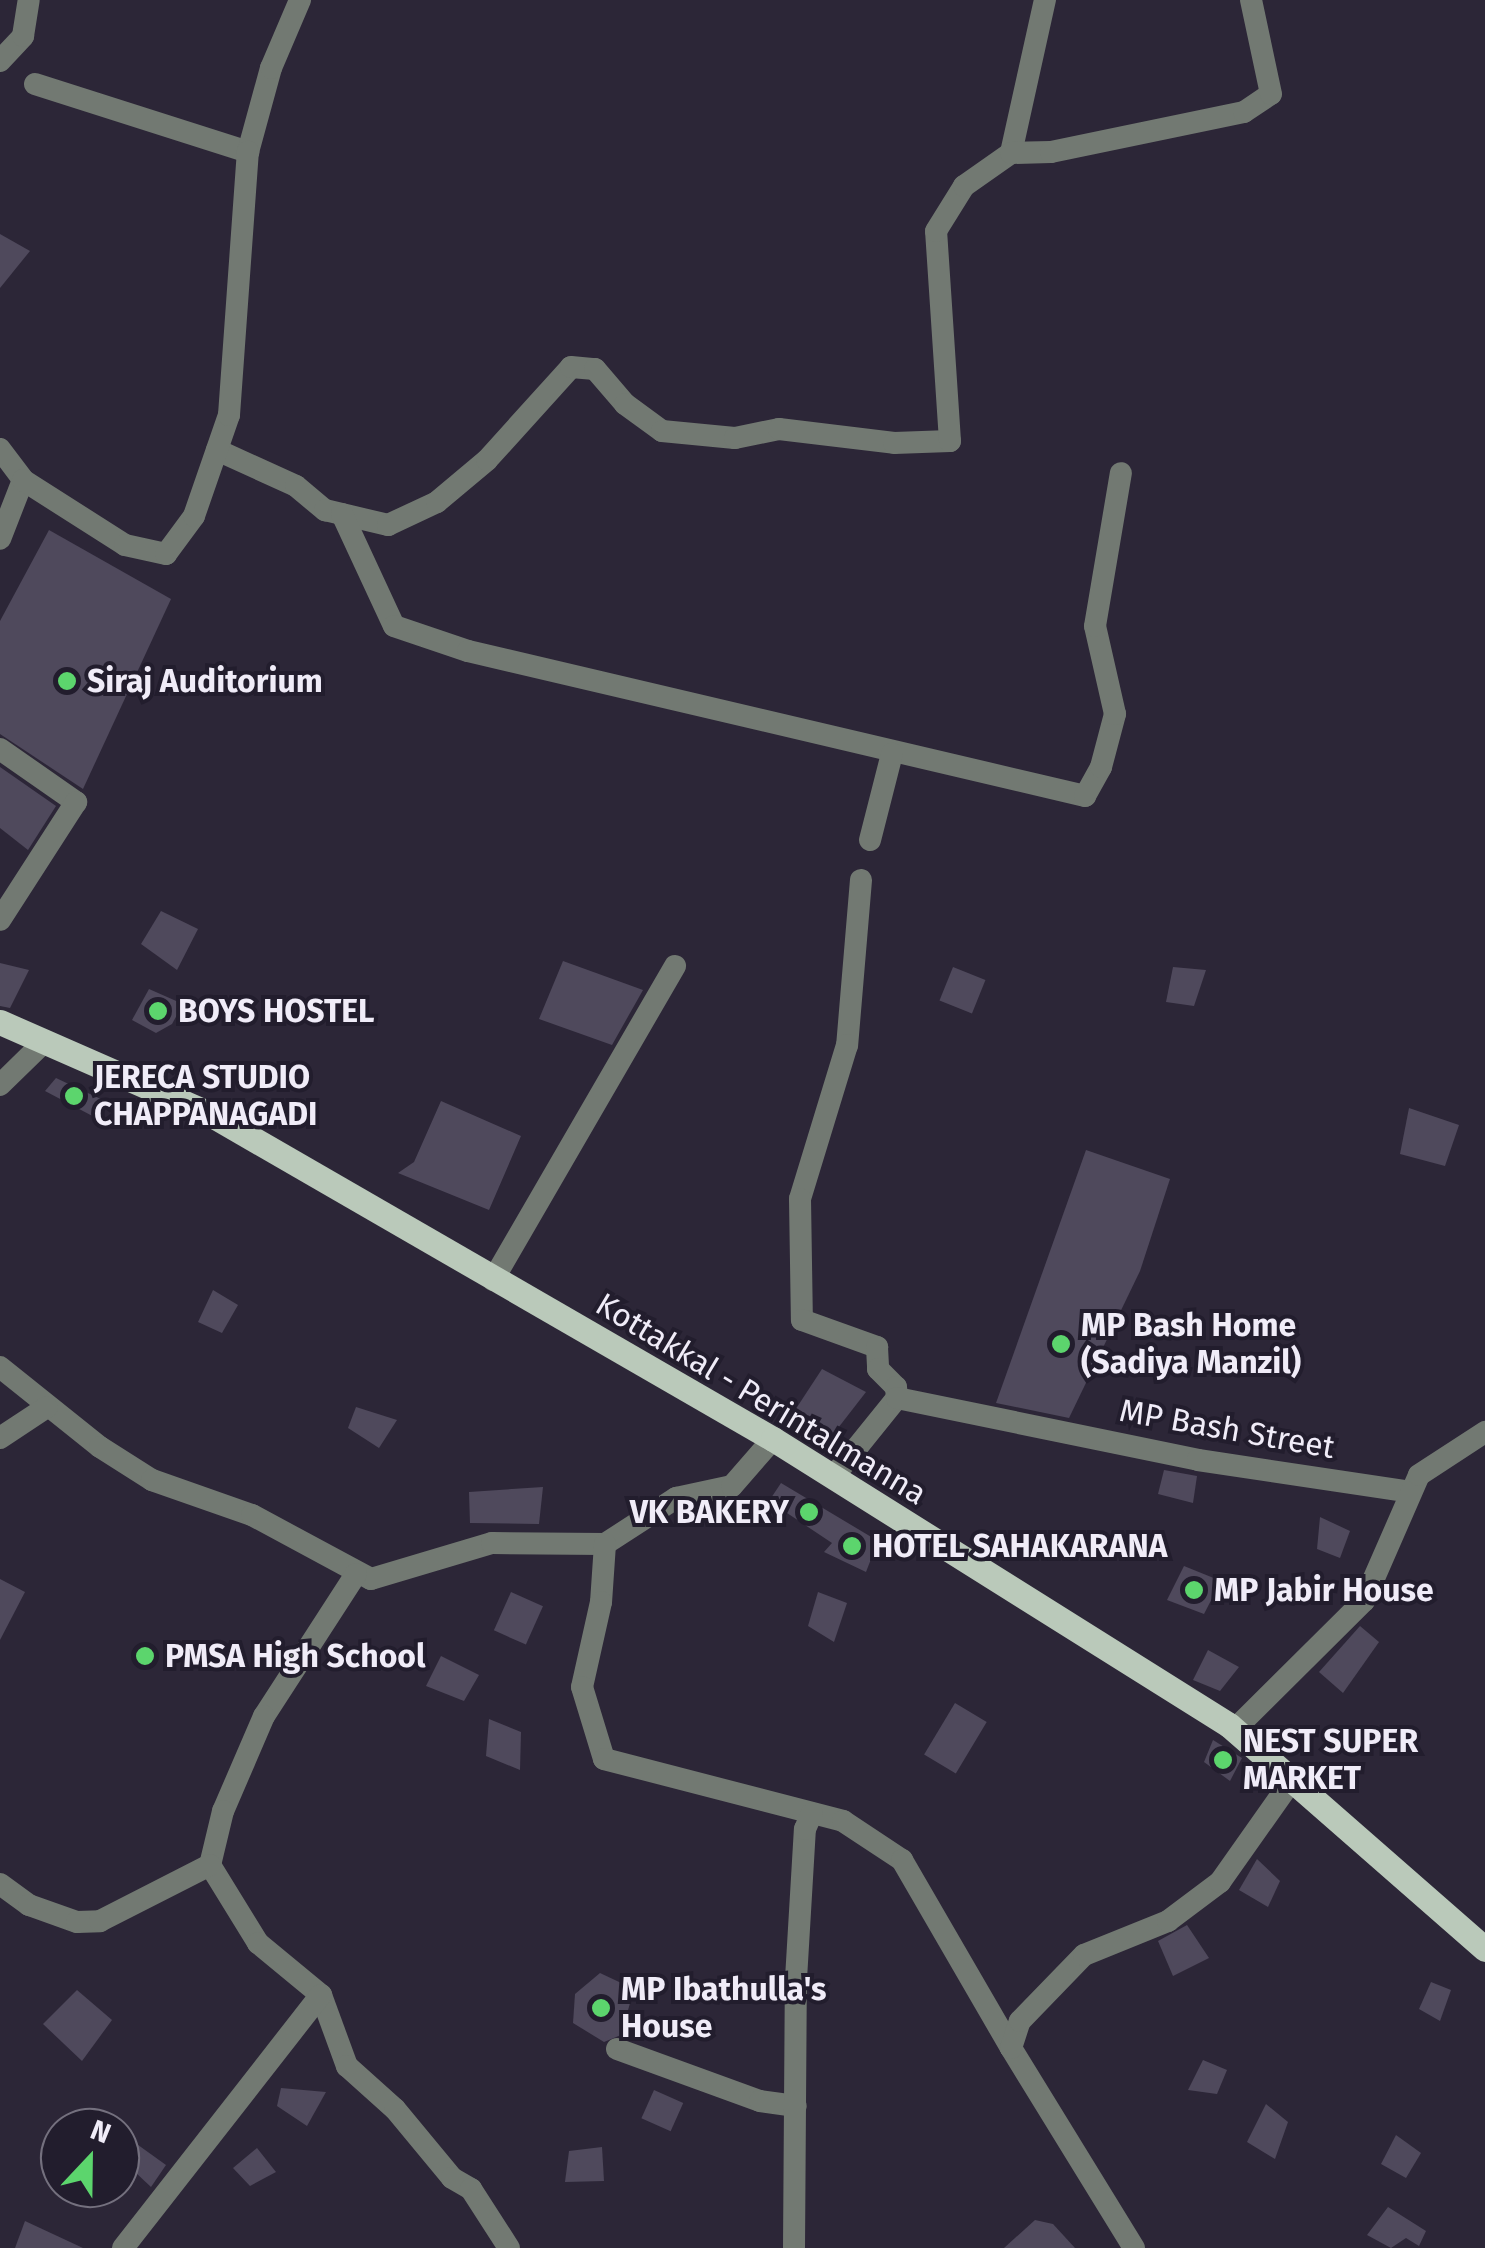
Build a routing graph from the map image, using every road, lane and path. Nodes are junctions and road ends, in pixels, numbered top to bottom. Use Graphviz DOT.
graph roads {
  1 [pos="28,0"];
  2 [pos="300,0"];
  3 [pos="1046,0"];
  4 [pos="1251,0"];
  5 [pos="0,62"];
  6 [pos="35,84"];
  7 [pos="248,152"];
  8 [pos="1011,153"];
  9 [pos="0,449"];
  10 [pos="217,450"];
  11 [pos="1121,472"];
  12 [pos="23,480"];
  13 [pos="342,514"];
  14 [pos="0,539"];
  15 [pos="0,749"];
  16 [pos="892,754"];
  17 [pos="870,840"];
  18 [pos="861,880"];
  19 [pos="0,920"];
  20 [pos="675,966"];
  21 [pos="0,1022"];
  22 [pos="41,1045"];
  23 [pos="0,1085"];
  24 [pos="493,1280"];
  25 [pos="0,1366"];
  26 [pos="897,1398"];
  27 [pos="47,1407"];
  28 [pos="1485,1432"];
  29 [pos="0,1438"];
  30 [pos="774,1438"];
  31 [pos="834,1476"];
  32 [pos="1411,1492"];
  33 [pos="605,1544"];
  34 [pos="356,1574"];
  35 [pos="1234,1730"];
  36 [pos="1292,1780"];
  37 [pos="812,1813"];
  38 [pos="210,1865"];
  39 [pos="0,1884"];
  40 [pos="1485,1949"];
  41 [pos="321,1995"];
  42 [pos="1011,2048"];
  43 [pos="617,2049"];
  44 [pos="796,2106"];
  45 [pos="123,2248"];
  46 [pos="508,2248"];
  47 [pos="794,2248"];
  48 [pos="1134,2248"];
  1 -- 5 [label="street"];
  2 -- 7 [label="street"];
  3 -- 8 [label="street"];
  4 -- 8 [label="street"];
  6 -- 7 [label="street"];
  7 -- 10 [label="street"];
  8 -- 13 [label="street"];
  9 -- 12 [label="street"];
  10 -- 12 [label="street"];
  10 -- 13 [label="street"];
  11 -- 16 [label="street"];
  12 -- 14 [label="street"];
  13 -- 16 [label="street"];
  15 -- 19 [label="street"];
  16 -- 17 [label="street"];
  18 -- 26 [label="street"];
  20 -- 24 [label="street"];
  21 -- 22 [label="main road, Kottakkal - Perintalmanna"];
  22 -- 23 [label="street"];
  22 -- 24 [label="main road, Kottakkal - Perintalmanna"];
  24 -- 30 [label="main road, Kottakkal - Perintalmanna"];
  25 -- 27 [label="street"];
  26 -- 31 [label="street"];
  26 -- 32 [label="street, MP Bash Street"];
  27 -- 29 [label="street"];
  27 -- 34 [label="street"];
  28 -- 32 [label="street"];
  30 -- 31 [label="main road, Kottakkal - Perintalmanna"];
  30 -- 33 [label="street"];
  31 -- 35 [label="main road, Kottakkal - Perintalmanna"];
  32 -- 35 [label="street"];
  33 -- 34 [label="street"];
  33 -- 37 [label="street"];
  34 -- 38 [label="street"];
  35 -- 36 [label="main road, Kottakkal - Perintalmanna"];
  36 -- 40 [label="main road, Kottakkal - Perintalmanna"];
  36 -- 42 [label="street"];
  37 -- 42 [label="street"];
  37 -- 44 [label="street"];
  38 -- 39 [label="street"];
  38 -- 41 [label="street"];
  41 -- 45 [label="street"];
  41 -- 46 [label="street"];
  42 -- 48 [label="street"];
  43 -- 44 [label="street"];
  44 -- 47 [label="street"];
}
